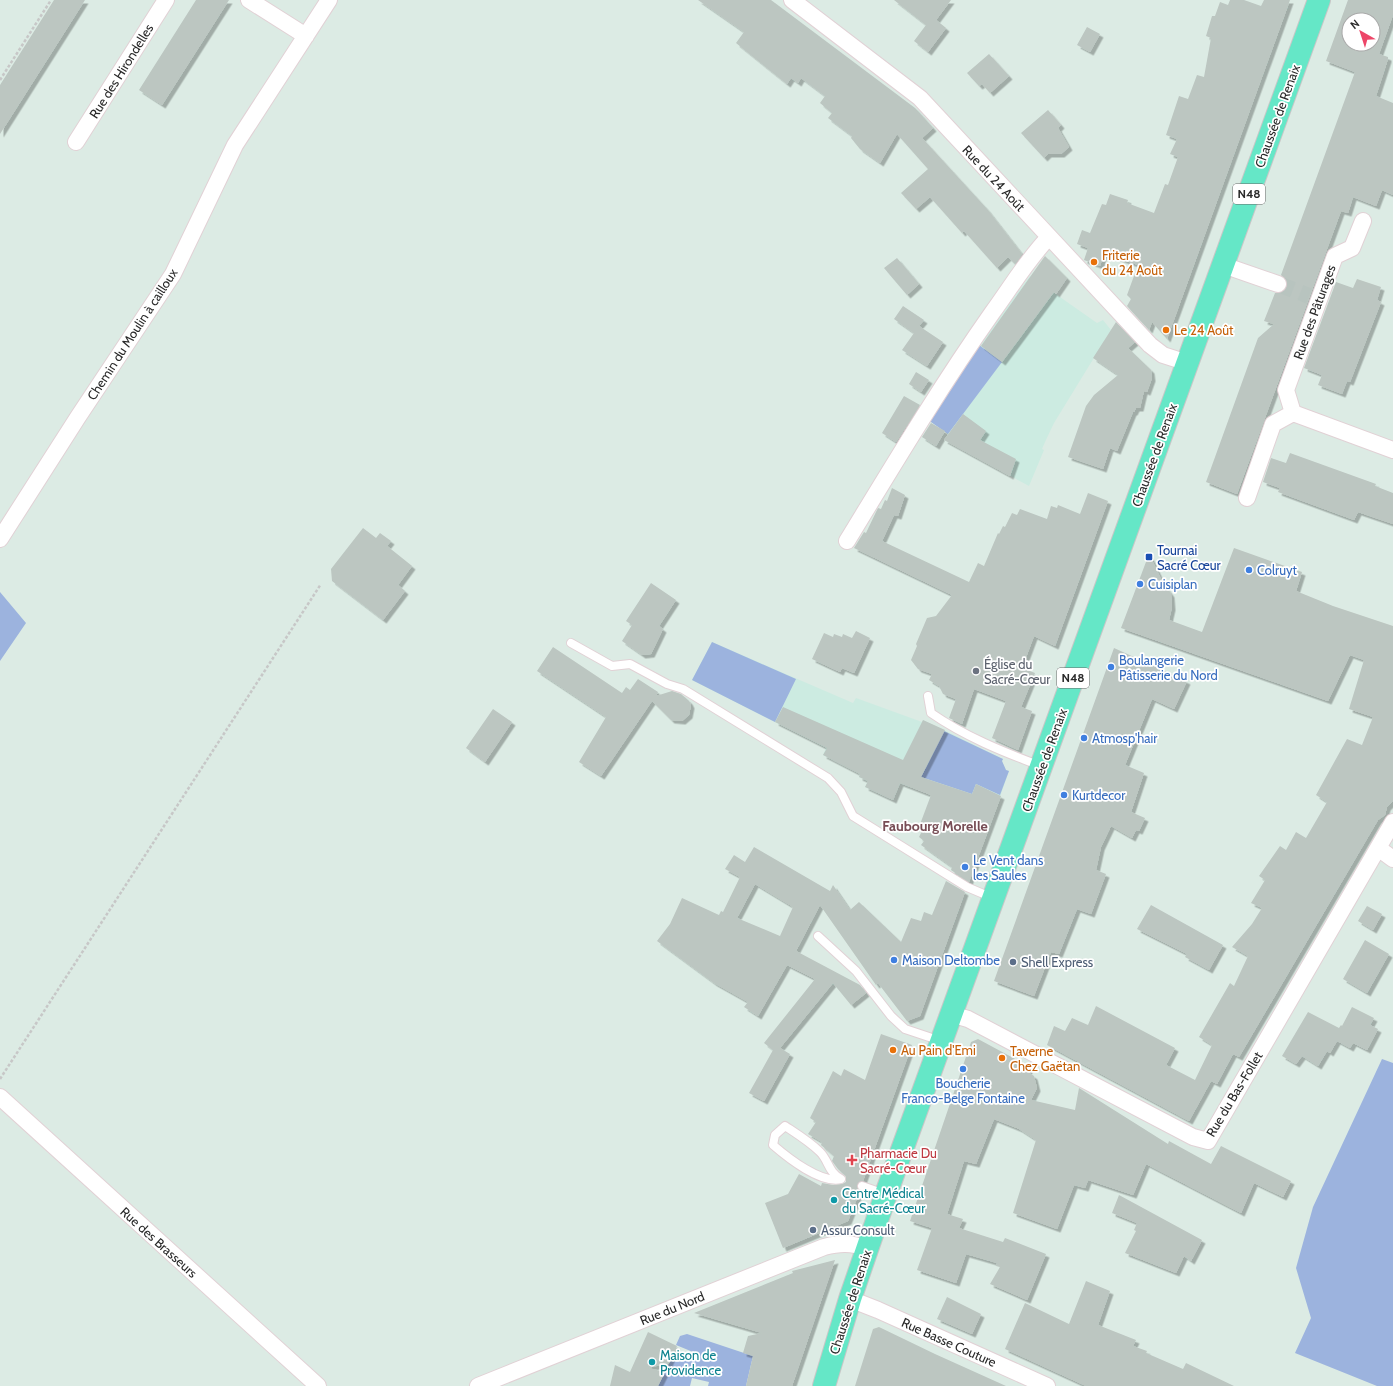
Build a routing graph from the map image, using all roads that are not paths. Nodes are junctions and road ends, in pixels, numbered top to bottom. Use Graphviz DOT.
graph roads {
  1 [pos="166,0"];
  2 [pos="249,0"];
  3 [pos="329,0"];
  4 [pos="792,0"];
  5 [pos="1319,0"];
  6 [pos="306,36"];
  7 [pos="76,142"];
  8 [pos="1363,221"];
  9 [pos="1049,237"];
  10 [pos="1223,265"];
  11 [pos="1278,284"];
  12 [pos="1188,363"];
  13 [pos="1293,414"];
  14 [pos="1393,450"];
  15 [pos="1246,498"];
  16 [pos="0,539"];
  17 [pos="847,542"];
  18 [pos="571,643"];
  19 [pos="928,696"];
  20 [pos="1041,766"];
  21 [pos="1393,822"];
  22 [pos="1378,848"];
  23 [pos="1393,859"];
  24 [pos="994,898"];
  25 [pos="818,936"];
  26 [pos="951,1014"];
  27 [pos="942,1042"];
  28 [pos="0,1097"];
  29 [pos="841,1179"];
  30 [pos="862,1186"];
  31 [pos="886,1194"];
  32 [pos="867,1248"];
  33 [pos="850,1299"];
  34 [pos="318,1386"];
  35 [pos="478,1386"];
  36 [pos="824,1386"];
  37 [pos="1047,1386"];
  1 -- 7 [label="street, Rue des Hirondelles"];
  2 -- 6 [label="street"];
  3 -- 6 [label="street, Chemin du Moulin à cailloux"];
  4 -- 9 [label="street, Rue du 24 Août"];
  5 -- 10 [label="main road, Chaussée de Renaix / N48"];
  6 -- 16 [label="street, Chemin du Moulin à cailloux"];
  8 -- 13 [label="street, Rue des Pâturages"];
  9 -- 12 [label="street, Rue du 24 Août"];
  9 -- 17 [label="street"];
  10 -- 11 [label="street"];
  10 -- 12 [label="main road, Chaussée de Renaix / N48"];
  12 -- 20 [label="main road, Chaussée de Renaix / N48"];
  13 -- 14 [label="street"];
  13 -- 15 [label="street"];
  18 -- 24 [label="lane"];
  19 -- 20 [label="lane"];
  20 -- 24 [label="main road, Chaussée de Renaix / N48"];
  21 -- 22 [label="street, Rue du Bas-Follet"];
  22 -- 23 [label="street"];
  22 -- 26 [label="street, Rue du Bas-Follet"];
  24 -- 26 [label="main road, Chaussée de Renaix / N48"];
  25 -- 27 [label="lane"];
  26 -- 27 [label="main road, Chaussée de Renaix / N48"];
  27 -- 31 [label="main road, Chaussée de Renaix / N48"];
  28 -- 34 [label="street, Rue des Brasseurs"];
  29 -- 29 [label="lane"];
  30 -- 31 [label="lane"];
  31 -- 32 [label="main road, Chaussée de Renaix / N48"];
  32 -- 33 [label="main road, Chaussée de Renaix / N48"];
  32 -- 35 [label="street, Rue du Nord"];
  33 -- 36 [label="main road, Chaussée de Renaix / N48"];
  33 -- 37 [label="street, Rue Basse Couture"];
}
